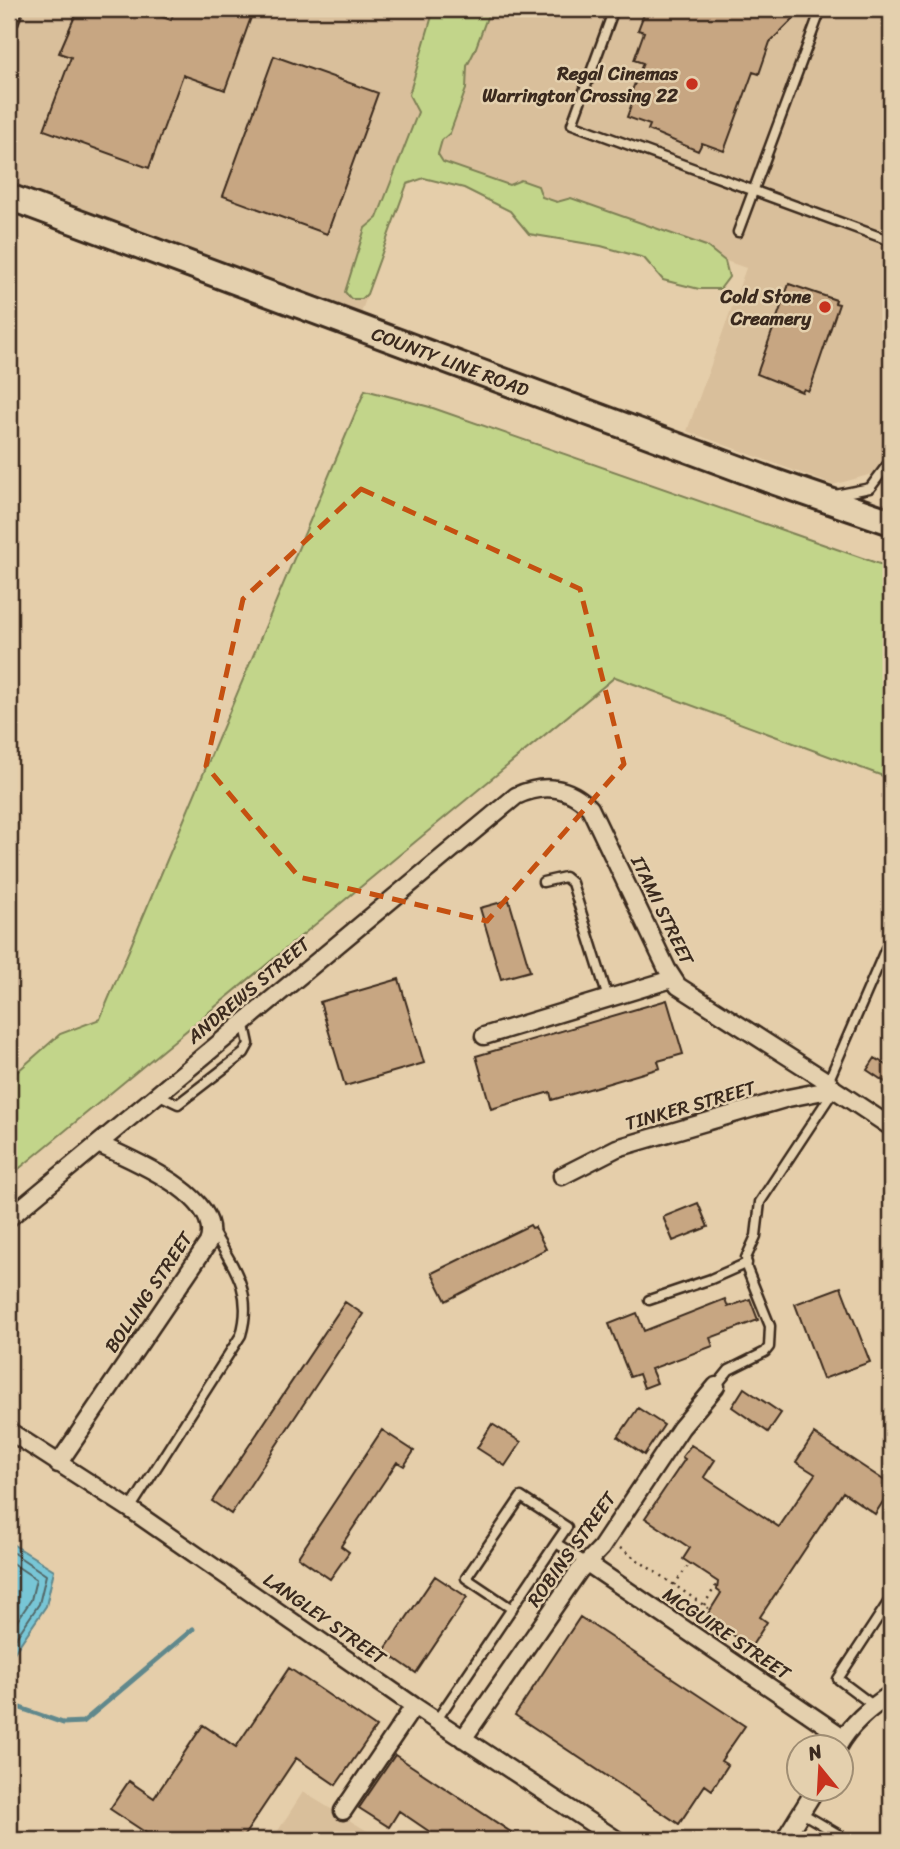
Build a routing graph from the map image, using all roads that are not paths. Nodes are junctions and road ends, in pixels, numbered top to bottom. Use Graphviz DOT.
graph roads {
  1 [pos="14,9"];
  2 [pos="614,9"];
  3 [pos="821,9"];
  4 [pos="9,22"];
  5 [pos="753,191"];
  6 [pos="9,197"];
  7 [pos="738,232"];
  8 [pos="891,241"];
  9 [pos="891,460"];
  10 [pos="775,482"];
  11 [pos="890,519"];
  12 [pos="516,796"];
  13 [pos="543,881"];
  14 [pos="886,947"];
  15 [pos="672,979"];
  16 [pos="608,998"];
  17 [pos="244,1021"];
  18 [pos="484,1035"];
  19 [pos="831,1086"];
  20 [pos="157,1094"];
  21 [pos="891,1127"];
  22 [pos="98,1144"];
  23 [pos="562,1176"];
  24 [pos="9,1218"];
  25 [pos="211,1227"];
  26 [pos="747,1263"];
  27 [pos="649,1300"];
  28 [pos="716,1386"];
  29 [pos="9,1431"];
  30 [pos="58,1464"];
  31 [pos="131,1509"];
  32 [pos="556,1543"];
  33 [pos="587,1563"];
  34 [pos="891,1598"];
  35 [pos="512,1609"];
  36 [pos="891,1695"];
  37 [pos="414,1706"];
  38 [pos="874,1706"];
  39 [pos="436,1721"];
  40 [pos="829,1734"];
  41 [pos="848,1734"];
  42 [pos="463,1739"];
  43 [pos="807,1804"];
  44 [pos="343,1811"];
  45 [pos="802,1813"];
  46 [pos="617,1840"];
  47 [pos="784,1840"];
  48 [pos="848,1840"];
  1 -- 4 [label="street"];
  2 -- 5 [label="lane"];
  3 -- 5 [label="lane"];
  5 -- 7 [label="lane"];
  5 -- 8 [label="lane"];
  6 -- 10 [label="main road, COUNTY LINE ROAD"];
  9 -- 10 [label="lane"];
  10 -- 11 [label="main road, COUNTY LINE ROAD"];
  12 -- 15 [label="street, ITAMI STREET"];
  12 -- 17 [label="street, ANDREWS STREET"];
  13 -- 16 [label="lane"];
  14 -- 19 [label="lane"];
  15 -- 16 [label="street"];
  15 -- 19 [label="street, ITAMI STREET"];
  16 -- 18 [label="street"];
  17 -- 20 [label="street, ANDREWS STREET"];
  17 -- 20 [label="lane"];
  19 -- 21 [label="street, ITAMI STREET"];
  19 -- 23 [label="street, TINKER STREET"];
  19 -- 26 [label="lane"];
  20 -- 22 [label="street, ANDREWS STREET"];
  22 -- 24 [label="street, ANDREWS STREET"];
  22 -- 25 [label="street, BOLLING STREET"];
  25 -- 30 [label="street, BOLLING STREET"];
  25 -- 31 [label="lane"];
  26 -- 27 [label="lane"];
  26 -- 28 [label="lane"];
  28 -- 33 [label="street, ROBINS STREET"];
  29 -- 30 [label="street, LANGLEY STREET"];
  30 -- 31 [label="street, LANGLEY STREET"];
  31 -- 37 [label="street, LANGLEY STREET"];
  32 -- 33 [label="lane"];
  32 -- 35 [label="lane"];
  32 -- 35 [label="lane"];
  33 -- 40 [label="street, MCGUIRE STREET"];
  33 -- 42 [label="street, ROBINS STREET"];
  34 -- 38 [label="lane"];
  35 -- 39 [label="lane"];
  36 -- 38 [label="street"];
  37 -- 39 [label="street, LANGLEY STREET"];
  37 -- 44 [label="street"];
  38 -- 41 [label="street"];
  39 -- 42 [label="street, LANGLEY STREET"];
  42 -- 46 [label="street, LANGLEY STREET"];
  43 -- 45 [label="street"];
  45 -- 47 [label="street"];
  45 -- 48 [label="lane"];
}
